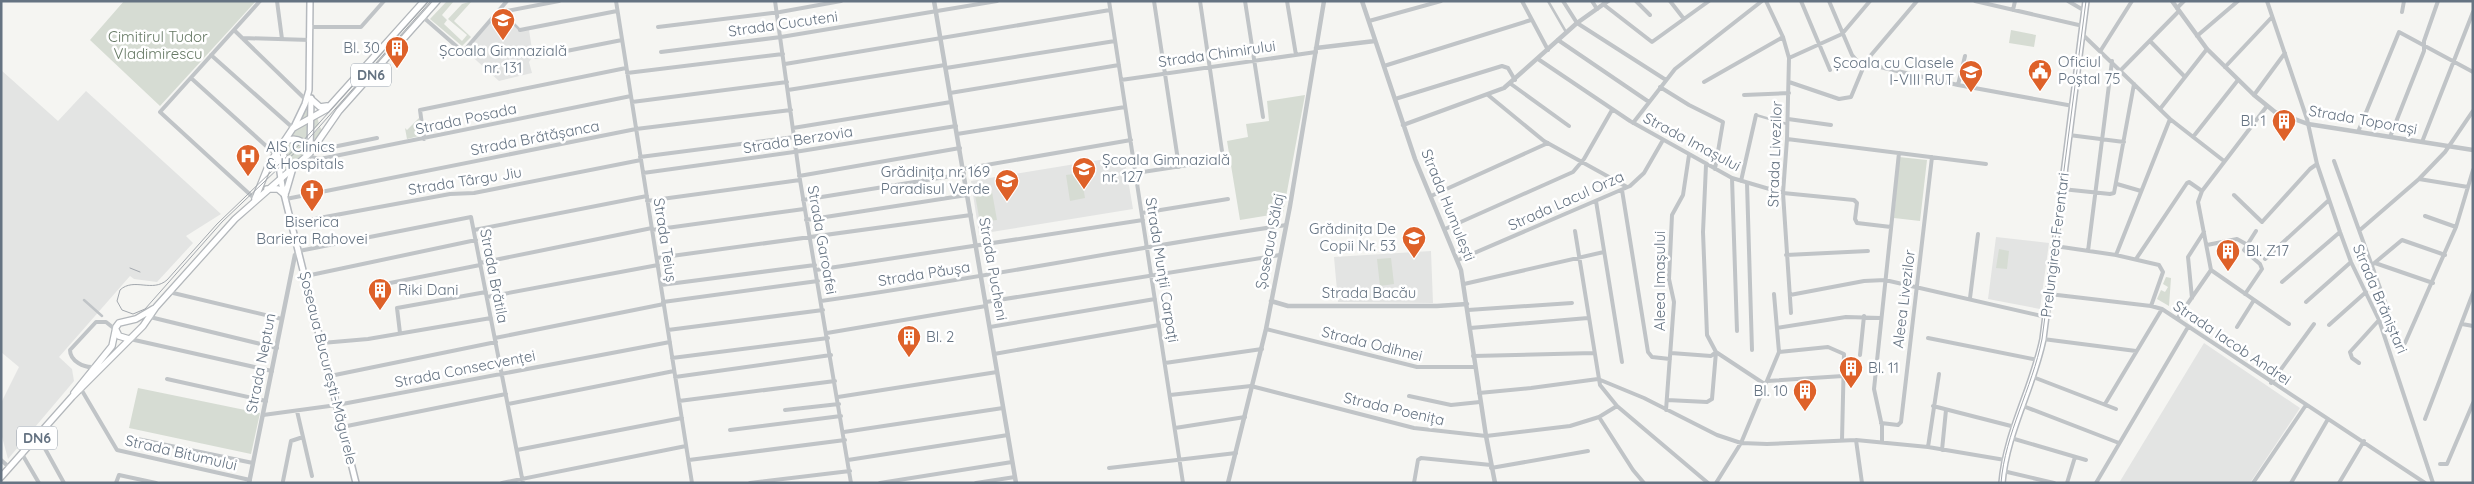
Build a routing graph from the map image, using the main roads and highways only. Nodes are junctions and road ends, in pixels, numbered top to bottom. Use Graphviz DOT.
graph roads {
  1 [pos="310,1"];
  2 [pos="424,1"];
  3 [pos="437,1"];
  4 [pos="2086,1"];
  5 [pos="309,98"];
  6 [pos="329,106"];
  7 [pos="312,119"];
  8 [pos="293,128"];
  9 [pos="284,143"];
  10 [pos="276,153"];
  11 [pos="308,155"];
  12 [pos="295,166"];
  13 [pos="280,178"];
  14 [pos="267,189"];
  15 [pos="285,197"];
  16 [pos="255,198"];
  17 [pos="156,307"];
  18 [pos="128,321"];
  19 [pos="116,330"];
  20 [pos="130,338"];
  21 [pos="72,397"];
  22 [pos="1,477"];
  23 [pos="356,483"];
  24 [pos="2002,483"];
  1 -- 5 [label="main road"];
  2 -- 6 [label="main road, DN6"];
  3 -- 11 [label="main road, DN6"];
  4 -- 24 [label="main road, Prelungirea Ferentari"];
  5 -- 6 [label="main road"];
  5 -- 7 [label="main road"];
  5 -- 8 [label="main road"];
  6 -- 7 [label="main road, DN6"];
  7 -- 8 [label="main road, DN6"];
  7 -- 11 [label="main road"];
  8 -- 9 [label="main road, DN6"];
  9 -- 10 [label="main road, DN6"];
  9 -- 11 [label="main road"];
  9 -- 12 [label="main road"];
  10 -- 13 [label="main road, Șoseaua București-Măgurele"];
  10 -- 16 [label="main road, DN6"];
  11 -- 12 [label="main road, DN6"];
  12 -- 13 [label="main road, DN6"];
  12 -- 15 [label="main road"];
  13 -- 14 [label="main road, DN6"];
  13 -- 15 [label="main road, Șoseaua București-Măgurele"];
  14 -- 15 [label="main road"];
  14 -- 16 [label="main road, DN6"];
  15 -- 23 [label="main road, Șoseaua București-Măgurele"];
  16 -- 17 [label="main road, DN6"];
  17 -- 18 [label="main road, DN6"];
  17 -- 20 [label="main road, DN6"];
  18 -- 19 [label="main road, DN6"];
  18 -- 20 [label="main road"];
  19 -- 20 [label="main road"];
  19 -- 21 [label="main road, DN6"];
  20 -- 21 [label="main road, DN6"];
  21 -- 22 [label="main road, DN6"];
}
